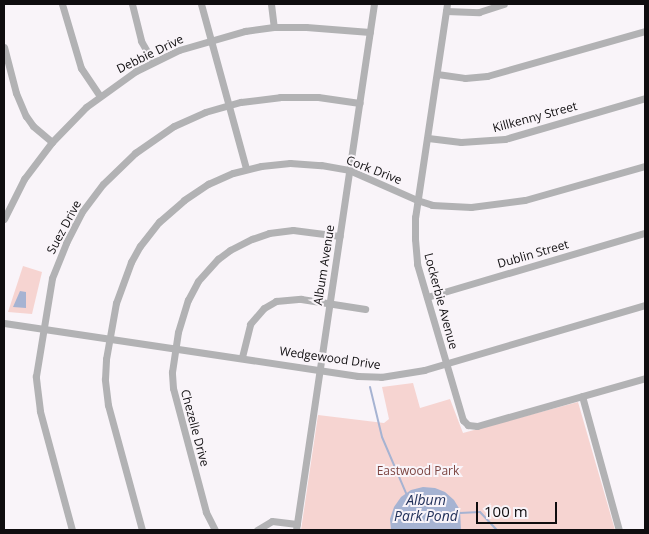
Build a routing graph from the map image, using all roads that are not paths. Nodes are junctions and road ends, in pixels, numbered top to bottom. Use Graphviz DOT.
graph roads {
  1 [pos="62,4"];
  2 [pos="132,4"];
  3 [pos="201,4"];
  4 [pos="271,4"];
  5 [pos="374,4"];
  6 [pos="504,4"];
  7 [pos="447,7"];
  8 [pos="274,27"];
  9 [pos="370,32"];
  10 [pos="645,32"];
  11 [pos="211,39"];
  12 [pos="4,47"];
  13 [pos="152,62"];
  14 [pos="437,74"];
  15 [pos="100,96"];
  16 [pos="645,98"];
  17 [pos="360,103"];
  18 [pos="229,106"];
  19 [pos="428,138"];
  20 [pos="52,142"];
  21 [pos="645,166"];
  22 [pos="246,170"];
  23 [pos="350,170"];
  24 [pos="418,200"];
  25 [pos="5,214"];
  26 [pos="645,233"];
  27 [pos="340,236"];
  28 [pos="427,297"];
  29 [pos="329,303"];
  30 [pos="645,305"];
  31 [pos="365,309"];
  32 [pos="4,323"];
  33 [pos="42,327"];
  34 [pos="110,337"];
  35 [pos="176,348"];
  36 [pos="242,357"];
  37 [pos="446,362"];
  38 [pos="318,368"];
  39 [pos="645,378"];
  40 [pos="582,396"];
  41 [pos="296,527"];
  42 [pos="72,530"];
  43 [pos="142,530"];
  44 [pos="215,530"];
  45 [pos="257,530"];
  46 [pos="619,530"];
  1 -- 15 [label="street"];
  2 -- 13 [label="street"];
  3 -- 11 [label="street"];
  4 -- 8 [label="street"];
  5 -- 9 [label="street, Album Avenue"];
  6 -- 7 [label="street"];
  7 -- 14 [label="street, Lockerbie Avenue"];
  8 -- 9 [label="street, Debbie Drive"];
  8 -- 11 [label="street, Debbie Drive"];
  9 -- 17 [label="street, Album Avenue"];
  10 -- 14 [label="street"];
  11 -- 13 [label="street, Debbie Drive"];
  11 -- 18 [label="street"];
  12 -- 20 [label="street"];
  13 -- 15 [label="street, Debbie Drive"];
  14 -- 19 [label="street, Lockerbie Avenue"];
  15 -- 20 [label="street, Debbie Drive"];
  16 -- 19 [label="street, Killkenny Street"];
  17 -- 18 [label="street, Suez Drive"];
  17 -- 23 [label="street, Album Avenue"];
  18 -- 22 [label="street"];
  18 -- 33 [label="street, Suez Drive"];
  19 -- 24 [label="street, Lockerbie Avenue"];
  20 -- 25 [label="street, Debbie Drive"];
  21 -- 24 [label="street, Cork Drive"];
  22 -- 23 [label="street, Cork Drive"];
  22 -- 34 [label="street, Cork Drive"];
  23 -- 24 [label="street, Cork Drive"];
  23 -- 27 [label="street, Album Avenue"];
  24 -- 28 [label="street, Lockerbie Avenue"];
  26 -- 28 [label="street, Dublin Street"];
  27 -- 29 [label="street, Album Avenue"];
  27 -- 35 [label="street, Chezelle Drive"];
  28 -- 37 [label="street, Lockerbie Avenue"];
  29 -- 31 [label="street"];
  29 -- 36 [label="street"];
  29 -- 38 [label="street, Album Avenue"];
  30 -- 37 [label="street, Wedgewood Drive"];
  32 -- 33 [label="street, Wedgewood Drive"];
  33 -- 34 [label="street, Wedgewood Drive"];
  33 -- 42 [label="street, Suez Drive"];
  34 -- 35 [label="street, Wedgewood Drive"];
  34 -- 43 [label="street, Cork Drive"];
  35 -- 36 [label="street, Wedgewood Drive"];
  35 -- 44 [label="street, Chezelle Drive"];
  36 -- 38 [label="street, Wedgewood Drive"];
  37 -- 38 [label="street, Wedgewood Drive"];
  37 -- 40 [label="street, Lockerbie Avenue"];
  38 -- 41 [label="street, Album Avenue"];
  39 -- 40 [label="street"];
  40 -- 46 [label="street"];
  41 -- 45 [label="street"];
}
